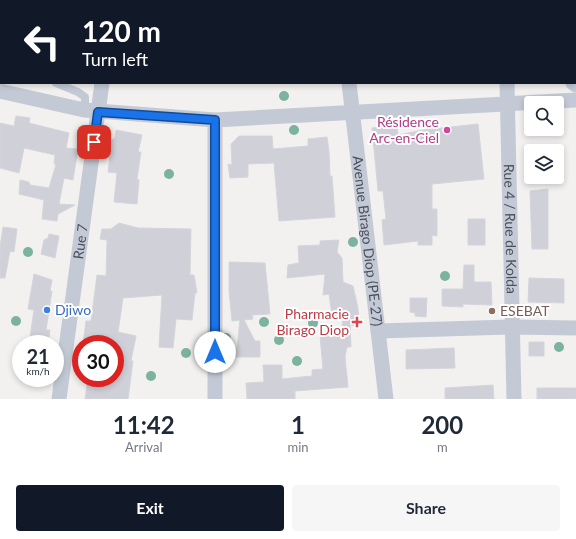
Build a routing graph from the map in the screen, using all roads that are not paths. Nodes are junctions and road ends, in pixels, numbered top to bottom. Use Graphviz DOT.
graph roads {
  1 [pos="58,84"];
  2 [pos="102,84"];
  3 [pos="349,84"];
  4 [pos="507,84"];
  5 [pos="0,91"];
  6 [pos="576,100"];
  7 [pos="507,104"];
  8 [pos="91,111"];
  9 [pos="352,112"];
  10 [pos="215,120"];
  11 [pos="513,327"];
  12 [pos="576,328"];
  13 [pos="378,331"];
  14 [pos="59,399"];
  15 [pos="215,399"];
  16 [pos="386,399"];
  17 [pos="514,399"];
  1 -- 8 [label="lane"];
  2 -- 8 [label="street, Rue 7"];
  3 -- 9 [label="street, Avenue Birago Diop (PE-27)"];
  4 -- 7 [label="street, Rue 4 / Rue de Kolda"];
  5 -- 8 [label="street"];
  6 -- 7 [label="street"];
  7 -- 9 [label="street"];
  7 -- 11 [label="street, Rue 4 / Rue de Kolda"];
  8 -- 10 [label="street"];
  8 -- 14 [label="street, Rue 7"];
  9 -- 10 [label="street"];
  9 -- 13 [label="street, Avenue Birago Diop (PE-27)"];
  10 -- 15 [label="street"];
  11 -- 12 [label="street"];
  11 -- 13 [label="street"];
  11 -- 17 [label="street, Rue 4 / Rue de Kolda"];
  13 -- 16 [label="street, Avenue Birago Diop (PE-27)"];
}
